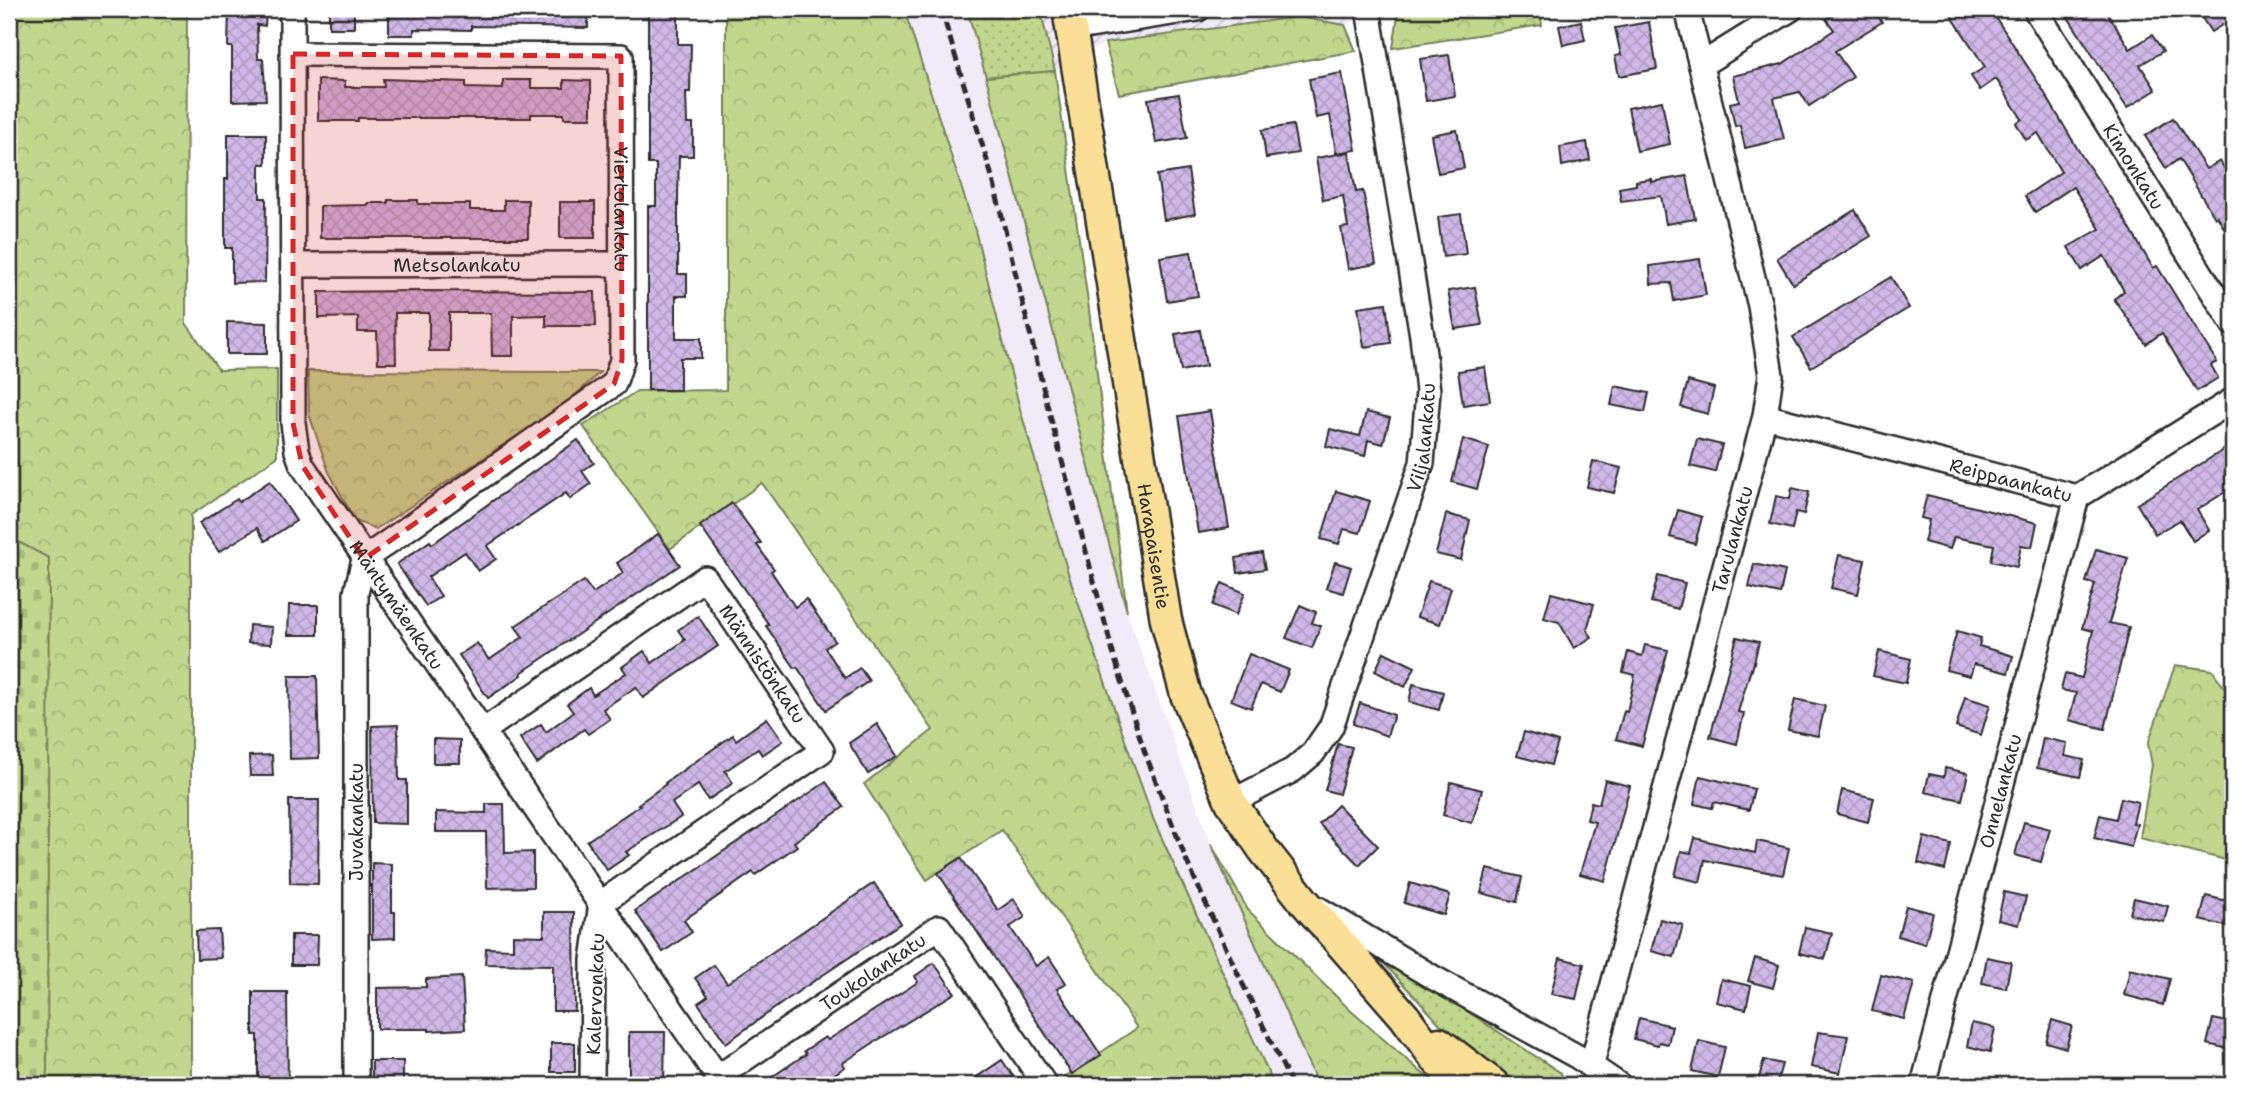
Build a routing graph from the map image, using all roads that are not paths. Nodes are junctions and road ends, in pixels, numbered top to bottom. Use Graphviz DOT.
graph roads {
  1 [pos="292,9"];
  2 [pos="1198,9"];
  3 [pos="1368,9"];
  4 [pos="1687,9"];
  5 [pos="1791,9"];
  6 [pos="2035,9"];
  7 [pos="1070,19"];
  8 [pos="293,54"];
  9 [pos="1701,65"];
  10 [pos="621,264"];
  11 [pos="294,265"];
  12 [pos="2233,324"];
  13 [pos="2233,400"];
  14 [pos="1765,416"];
  15 [pos="2077,498"];
  16 [pos="365,559"];
  17 [pos="483,731"];
  18 [pos="1231,802"];
  19 [pos="1303,900"];
  20 [pos="601,903"];
  21 [pos="1405,1017"];
  22 [pos="1591,1067"];
  23 [pos="721,1081"];
  24 [pos="356,1085"];
  25 [pos="592,1085"];
  26 [pos="1045,1085"];
  27 [pos="1459,1085"];
  28 [pos="1494,1085"];
  29 [pos="1619,1085"];
  30 [pos="1923,1085"];
  1 -- 8 [label="street, Mäntymäenkatu"];
  2 -- 7 [label="street"];
  3 -- 18 [label="street, Viljalankatu"];
  4 -- 9 [label="street, Tarulankatu"];
  5 -- 9 [label="street"];
  6 -- 12 [label="street, Kimonkatu"];
  7 -- 18 [label="main road, Harapaisentie"];
  8 -- 10 [label="street, Viertolankatu"];
  8 -- 11 [label="street, Mäntymäenkatu"];
  9 -- 14 [label="street, Tarulankatu"];
  10 -- 11 [label="street, Metsolankatu"];
  10 -- 16 [label="street, Viertolankatu"];
  11 -- 16 [label="street, Mäntymäenkatu"];
  13 -- 15 [label="street, Reippaankatu"];
  14 -- 15 [label="street, Reippaankatu"];
  14 -- 22 [label="street, Tarulankatu"];
  15 -- 30 [label="street, Onnelankatu"];
  16 -- 17 [label="street, Mäntymäenkatu"];
  16 -- 24 [label="street, Juvakankatu"];
  17 -- 20 [label="street, Mäntymäenkatu"];
  17 -- 20 [label="street, Männistönkatu"];
  18 -- 19 [label="main road, Harapaisentie"];
  19 -- 21 [label="main road, Harapaisentie"];
  19 -- 22 [label="street"];
  20 -- 23 [label="street, Mäntymäenkatu"];
  20 -- 25 [label="street, Kalervonkatu"];
  21 -- 27 [label="main road, Harapaisentie"];
  21 -- 28 [label="main road, Harapaisentie"];
  22 -- 29 [label="street"];
  23 -- 26 [label="street, Toukolankatu"];
}
